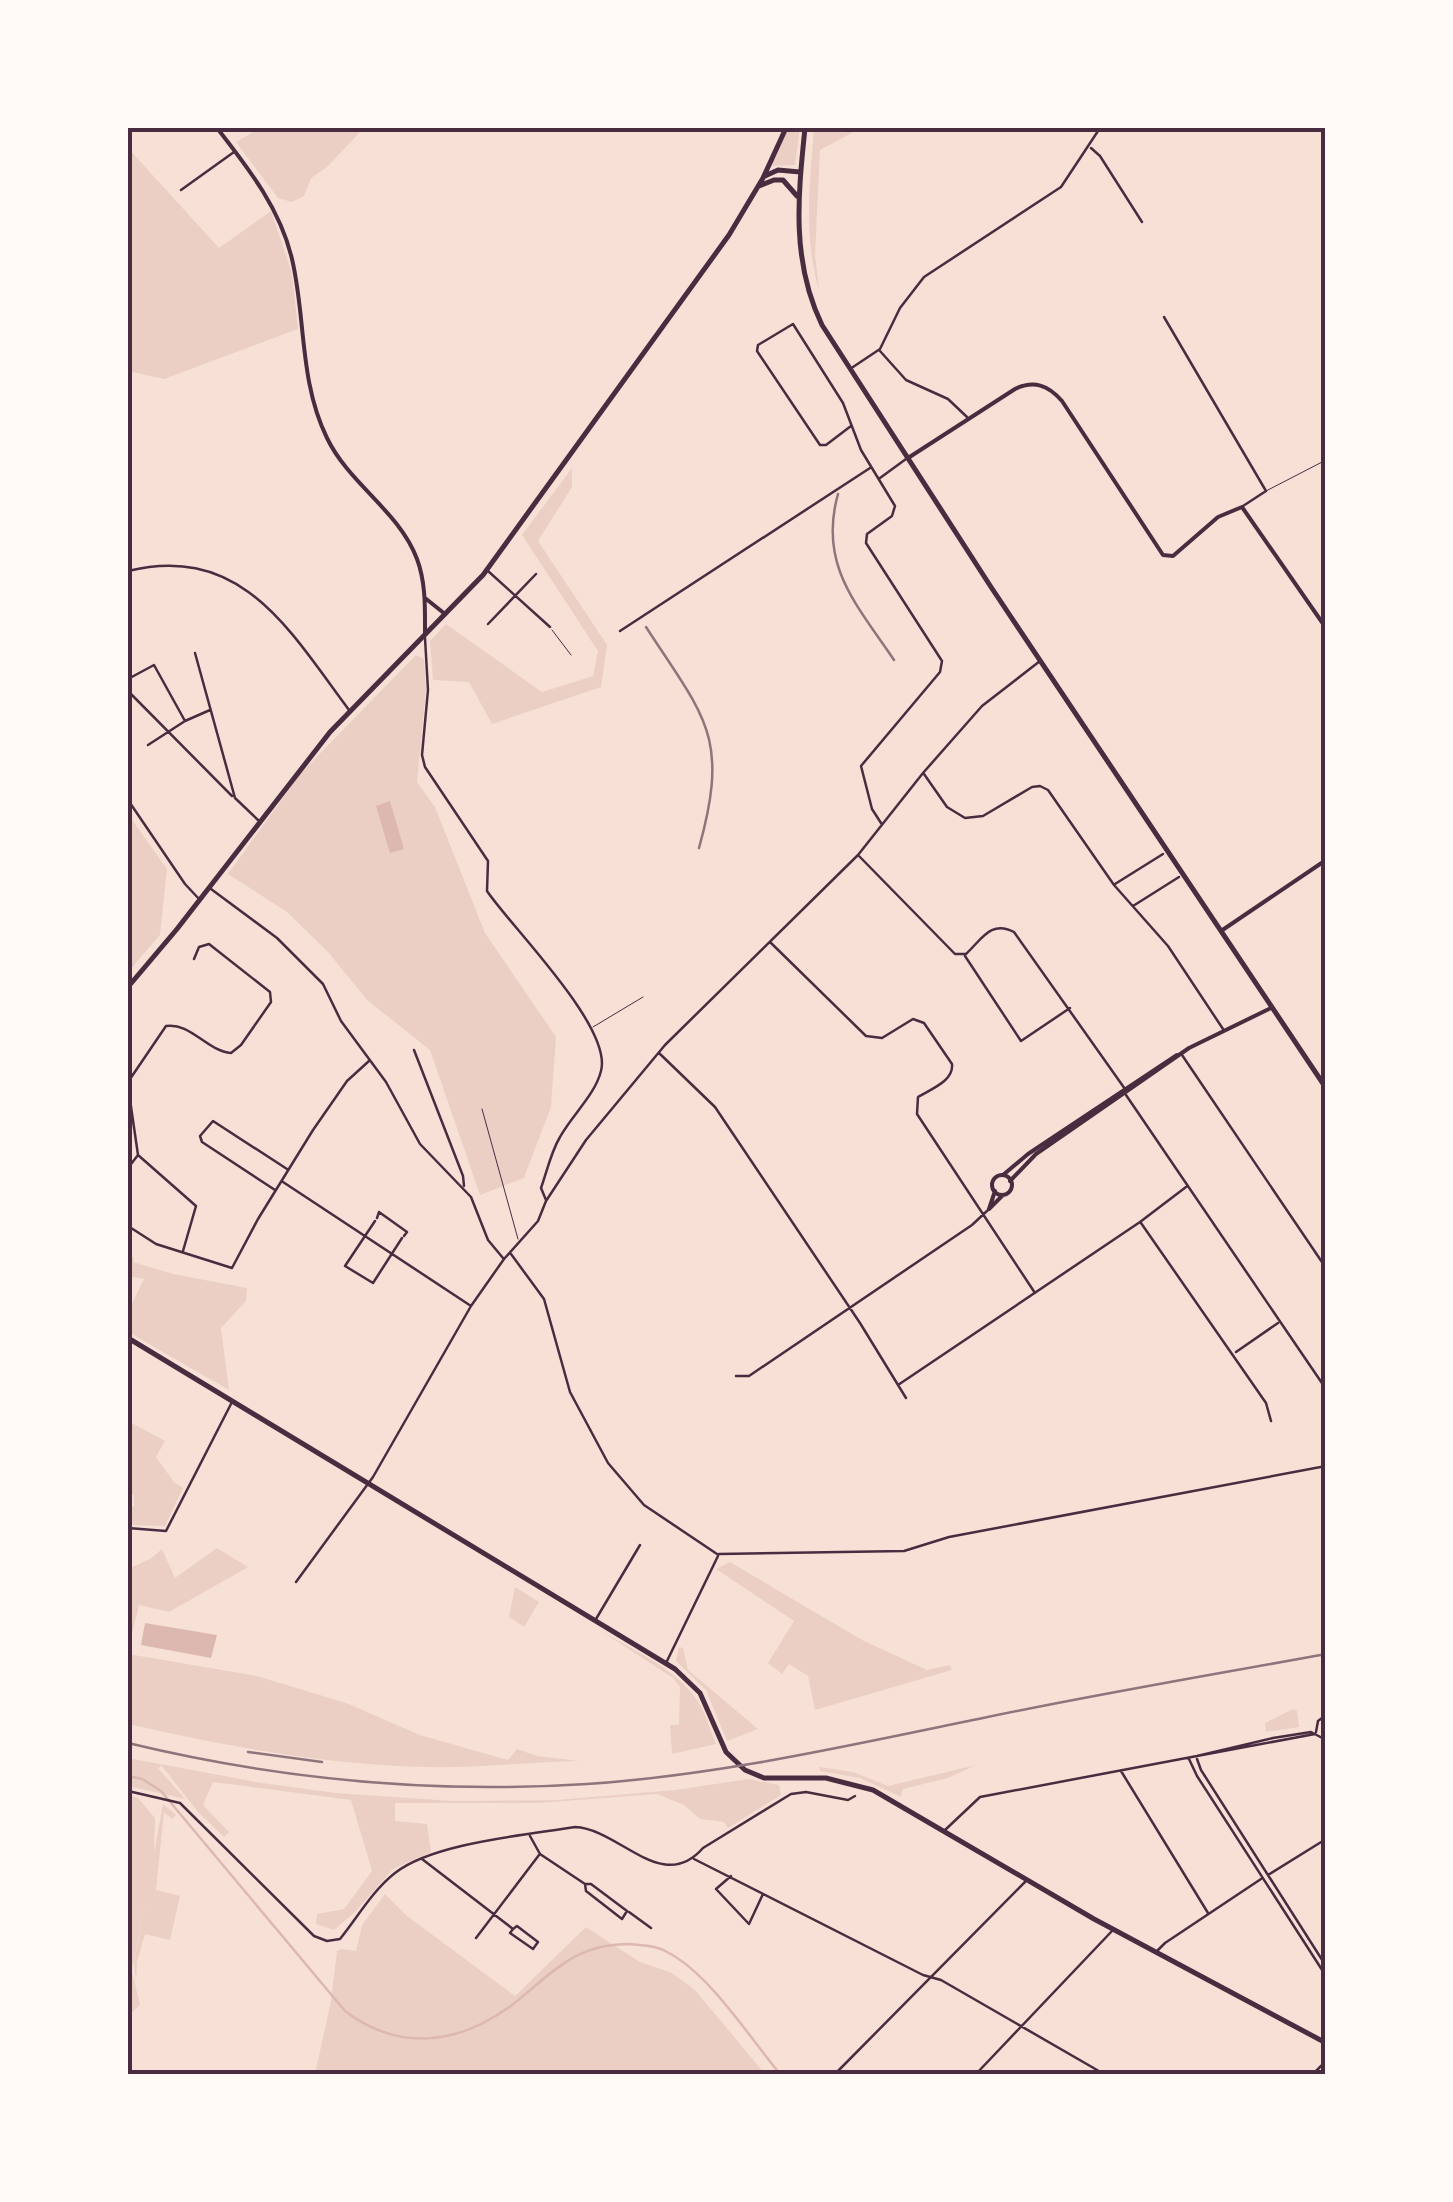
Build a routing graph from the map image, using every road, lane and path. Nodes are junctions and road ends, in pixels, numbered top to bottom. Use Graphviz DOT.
graph roads {
  1 [pos="217,128"];
  2 [pos="786,128"];
  3 [pos="805,128"];
  4 [pos="1100,128"];
  5 [pos="1090,147"];
  6 [pos="235,151"];
  7 [pos="800,172"];
  8 [pos="763,178"];
  9 [pos="759,186"];
  10 [pos="181,190"];
  11 [pos="798,199"];
  12 [pos="1142,222"];
  13 [pos="1164,318"];
  14 [pos="878,350"];
  15 [pos="850,369"];
  16 [pos="968,420"];
  17 [pos="851,426"];
  18 [pos="908,458"];
  19 [pos="1326,460"];
  20 [pos="871,468"];
  21 [pos="879,479"];
  22 [pos="1266,491"];
  23 [pos="1242,506"];
  24 [pos="487,570"];
  25 [pos="128,571"];
  26 [pos="536,574"];
  27 [pos="516,596"];
  28 [pos="424,598"];
  29 [pos="446,614"];
  30 [pos="488,624"];
  31 [pos="550,628"];
  32 [pos="1326,628"];
  33 [pos="620,631"];
  34 [pos="426,634"];
  35 [pos="412,648"];
  36 [pos="194,653"];
  37 [pos="426,654"];
  38 [pos="571,656"];
  39 [pos="1040,661"];
  40 [pos="128,679"];
  41 [pos="128,691"];
  42 [pos="211,709"];
  43 [pos="350,711"];
  44 [pos="185,721"];
  45 [pos="167,731"];
  46 [pos="148,746"];
  47 [pos="923,772"];
  48 [pos="235,798"];
  49 [pos="128,800"];
  50 [pos="259,820"];
  51 [pos="882,824"];
  52 [pos="1163,854"];
  53 [pos="858,855"];
  54 [pos="1326,860"];
  55 [pos="1179,877"];
  56 [pos="1114,885"];
  57 [pos="209,887"];
  58 [pos="200,900"];
  59 [pos="1132,907"];
  60 [pos="1221,931"];
  61 [pos="769,941"];
  62 [pos="964,954"];
  63 [pos="194,959"];
  64 [pos="128,987"];
  65 [pos="643,997"];
  66 [pos="1272,1007"];
  67 [pos="1070,1008"];
  68 [pos="590,1029"];
  69 [pos="1224,1030"];
  70 [pos="414,1050"];
  71 [pos="658,1052"];
  72 [pos="1181,1054"];
  73 [pos="370,1060"];
  74 [pos="128,1084"];
  75 [pos="1326,1088"];
  76 [pos="1126,1092"];
  77 [pos="482,1109"];
  78 [pos="138,1155"];
  79 [pos="128,1168"];
  80 [pos="288,1170"];
  81 [pos="1003,1176"];
  82 [pos="282,1181"];
  83 [pos="1010,1181"];
  84 [pos="1188,1186"];
  85 [pos="463,1187"];
  86 [pos="275,1190"];
  87 [pos="994,1192"];
  88 [pos="1003,1194"];
  89 [pos="546,1201"];
  90 [pos="990,1209"];
  91 [pos="983,1216"];
  92 [pos="1140,1222"];
  93 [pos="128,1226"];
  94 [pos="366,1236"];
  95 [pos="519,1242"];
  96 [pos="182,1253"];
  97 [pos="510,1253"];
  98 [pos="392,1254"];
  99 [pos="504,1259"];
  100 [pos="1326,1268"];
  101 [pos="1035,1293"];
  102 [pos="471,1306"];
  103 [pos="850,1308"];
  104 [pos="1280,1322"];
  105 [pos="128,1338"];
  106 [pos="1233,1354"];
  107 [pos="736,1376"];
  108 [pos="898,1386"];
  109 [pos="1326,1389"];
  110 [pos="906,1398"];
  111 [pos="233,1401"];
  112 [pos="1271,1421"];
  113 [pos="1326,1466"];
  114 [pos="368,1484"];
  115 [pos="128,1528"];
  116 [pos="640,1545"];
  117 [pos="718,1554"];
  118 [pos="296,1582"];
  119 [pos="595,1620"];
  120 [pos="665,1663"];
  121 [pos="1326,1714"];
  122 [pos="1316,1734"];
  123 [pos="1326,1740"];
  124 [pos="1197,1756"];
  125 [pos="1189,1758"];
  126 [pos="1120,1770"];
  127 [pos="128,1791"];
  128 [pos="855,1796"];
  129 [pos="944,1831"];
  130 [pos="530,1835"];
  131 [pos="1326,1838"];
  132 [pos="540,1854"];
  133 [pos="422,1858"];
  134 [pos="694,1858"];
  135 [pos="731,1876"];
  136 [pos="1265,1877"];
  137 [pos="1026,1881"];
  138 [pos="585,1884"];
  139 [pos="763,1892"];
  140 [pos="628,1911"];
  141 [pos="494,1914"];
  142 [pos="1209,1914"];
  143 [pos="652,1928"];
  144 [pos="513,1929"];
  145 [pos="1113,1929"];
  146 [pos="476,1938"];
  147 [pos="1156,1952"];
  148 [pos="1326,1966"];
  149 [pos="1326,1976"];
  150 [pos="933,1978"];
  151 [pos="1021,2027"];
  152 [pos="1326,2044"];
  153 [pos="1326,2061"];
  154 [pos="835,2074"];
  155 [pos="976,2074"];
  156 [pos="1104,2074"];
  157 [pos="1313,2074"];
  1 -- 6 [label="street"];
  2 -- 8 [label="main road"];
  3 -- 7 [label="main road"];
  4 -- 5 [label="street"];
  5 -- 12 [label="street"];
  5 -- 14 [label="street"];
  6 -- 10 [label="street"];
  6 -- 28 [label="street"];
  7 -- 8 [label="main road"];
  7 -- 11 [label="main road"];
  8 -- 9 [label="main road"];
  9 -- 11 [label="main road"];
  9 -- 24 [label="main road"];
  11 -- 15 [label="main road"];
  13 -- 22 [label="street"];
  14 -- 15 [label="street"];
  14 -- 16 [label="street"];
  15 -- 18 [label="main road"];
  16 -- 18 [label="street"];
  16 -- 23 [label="street"];
  17 -- 17 [label="street"];
  17 -- 20 [label="street"];
  18 -- 21 [label="street"];
  18 -- 39 [label="main road"];
  19 -- 22 [label="lane"];
  20 -- 21 [label="street"];
  20 -- 33 [label="street"];
  21 -- 51 [label="street"];
  22 -- 23 [label="street"];
  23 -- 32 [label="street"];
  24 -- 27 [label="street"];
  24 -- 29 [label="main road"];
  25 -- 43 [label="street"];
  26 -- 27 [label="street"];
  27 -- 30 [label="street"];
  27 -- 31 [label="street"];
  28 -- 29 [label="street"];
  28 -- 34 [label="street"];
  29 -- 34 [label="main road"];
  31 -- 38 [label="lane"];
  34 -- 35 [label="main road"];
  34 -- 37 [label="street"];
  35 -- 37 [label="street"];
  35 -- 43 [label="main road"];
  36 -- 42 [label="street"];
  37 -- 68 [label="street"];
  39 -- 47 [label="street"];
  39 -- 60 [label="main road"];
  40 -- 44 [label="street"];
  41 -- 45 [label="street"];
  42 -- 44 [label="street"];
  42 -- 48 [label="street"];
  43 -- 50 [label="main road"];
  44 -- 45 [label="street"];
  45 -- 46 [label="street"];
  45 -- 48 [label="street"];
  47 -- 51 [label="street"];
  47 -- 56 [label="street"];
  48 -- 50 [label="street"];
  49 -- 58 [label="street"];
  50 -- 57 [label="main road"];
  51 -- 53 [label="street"];
  52 -- 56 [label="street"];
  53 -- 61 [label="street"];
  53 -- 62 [label="street"];
  54 -- 60 [label="street"];
  55 -- 59 [label="street"];
  56 -- 59 [label="street"];
  57 -- 58 [label="main road"];
  57 -- 73 [label="street"];
  58 -- 64 [label="main road"];
  59 -- 69 [label="street"];
  60 -- 66 [label="main road"];
  61 -- 71 [label="street"];
  61 -- 91 [label="street"];
  62 -- 67 [label="street"];
  62 -- 67 [label="street"];
  63 -- 74 [label="street"];
  65 -- 68 [label="lane"];
  66 -- 69 [label="street"];
  66 -- 75 [label="main road"];
  67 -- 76 [label="street"];
  68 -- 89 [label="street"];
  69 -- 72 [label="street"];
  70 -- 85 [label="street"];
  71 -- 89 [label="street"];
  71 -- 103 [label="street"];
  72 -- 76 [label="street"];
  72 -- 100 [label="street"];
  73 -- 80 [label="street"];
  73 -- 85 [label="street"];
  74 -- 78 [label="street"];
  76 -- 81 [label="street"];
  76 -- 83 [label="street"];
  76 -- 84 [label="street"];
  77 -- 95 [label="lane"];
  78 -- 79 [label="street"];
  78 -- 96 [label="street"];
  80 -- 82 [label="street"];
  80 -- 86 [label="street"];
  81 -- 83 [label="street"];
  81 -- 87 [label="street"];
  82 -- 86 [label="street"];
  82 -- 94 [label="street"];
  83 -- 88 [label="street"];
  84 -- 92 [label="street"];
  84 -- 104 [label="street"];
  85 -- 99 [label="street"];
  86 -- 96 [label="street"];
  87 -- 88 [label="street"];
  87 -- 90 [label="street"];
  88 -- 90 [label="street"];
  89 -- 95 [label="street"];
  90 -- 91 [label="street"];
  91 -- 101 [label="street"];
  91 -- 103 [label="street"];
  92 -- 101 [label="street"];
  92 -- 106 [label="street"];
  93 -- 96 [label="street"];
  94 -- 98 [label="street"];
  94 -- 98 [label="street"];
  94 -- 98 [label="street"];
  95 -- 97 [label="street"];
  97 -- 99 [label="street"];
  97 -- 117 [label="street"];
  98 -- 102 [label="street"];
  99 -- 102 [label="street"];
  101 -- 108 [label="street"];
  102 -- 114 [label="street"];
  103 -- 107 [label="street"];
  103 -- 108 [label="street"];
  104 -- 106 [label="street"];
  104 -- 109 [label="street"];
  105 -- 111 [label="main road"];
  106 -- 112 [label="street"];
  108 -- 110 [label="street"];
  111 -- 114 [label="main road"];
  111 -- 115 [label="street"];
  113 -- 117 [label="street"];
  114 -- 118 [label="street"];
  114 -- 119 [label="main road"];
  116 -- 119 [label="street"];
  117 -- 120 [label="street"];
  119 -- 120 [label="main road"];
  120 -- 129 [label="main road"];
  121 -- 122 [label="street"];
  122 -- 123 [label="street"];
  122 -- 124 [label="street"];
  124 -- 125 [label="street"];
  124 -- 136 [label="street"];
  125 -- 126 [label="street"];
  125 -- 136 [label="street"];
  126 -- 129 [label="street"];
  126 -- 142 [label="street"];
  127 -- 133 [label="street"];
  128 -- 134 [label="street"];
  129 -- 137 [label="main road"];
  130 -- 132 [label="street"];
  130 -- 133 [label="street"];
  130 -- 134 [label="street"];
  131 -- 136 [label="street"];
  132 -- 138 [label="street"];
  132 -- 141 [label="street"];
  133 -- 141 [label="street"];
  134 -- 135 [label="street"];
  135 -- 139 [label="street"];
  135 -- 139 [label="street"];
  136 -- 142 [label="street"];
  136 -- 148 [label="street"];
  136 -- 149 [label="street"];
  137 -- 145 [label="main road"];
  137 -- 150 [label="street"];
  138 -- 140 [label="street"];
  138 -- 140 [label="street"];
  139 -- 150 [label="street"];
  140 -- 143 [label="street"];
  141 -- 144 [label="street"];
  141 -- 146 [label="street"];
  142 -- 147 [label="street"];
  144 -- 144 [label="street"];
  145 -- 147 [label="main road"];
  145 -- 151 [label="street"];
  147 -- 152 [label="main road"];
  150 -- 151 [label="street"];
  150 -- 154 [label="street"];
  151 -- 155 [label="street"];
  151 -- 156 [label="street"];
  153 -- 157 [label="street"];
}
